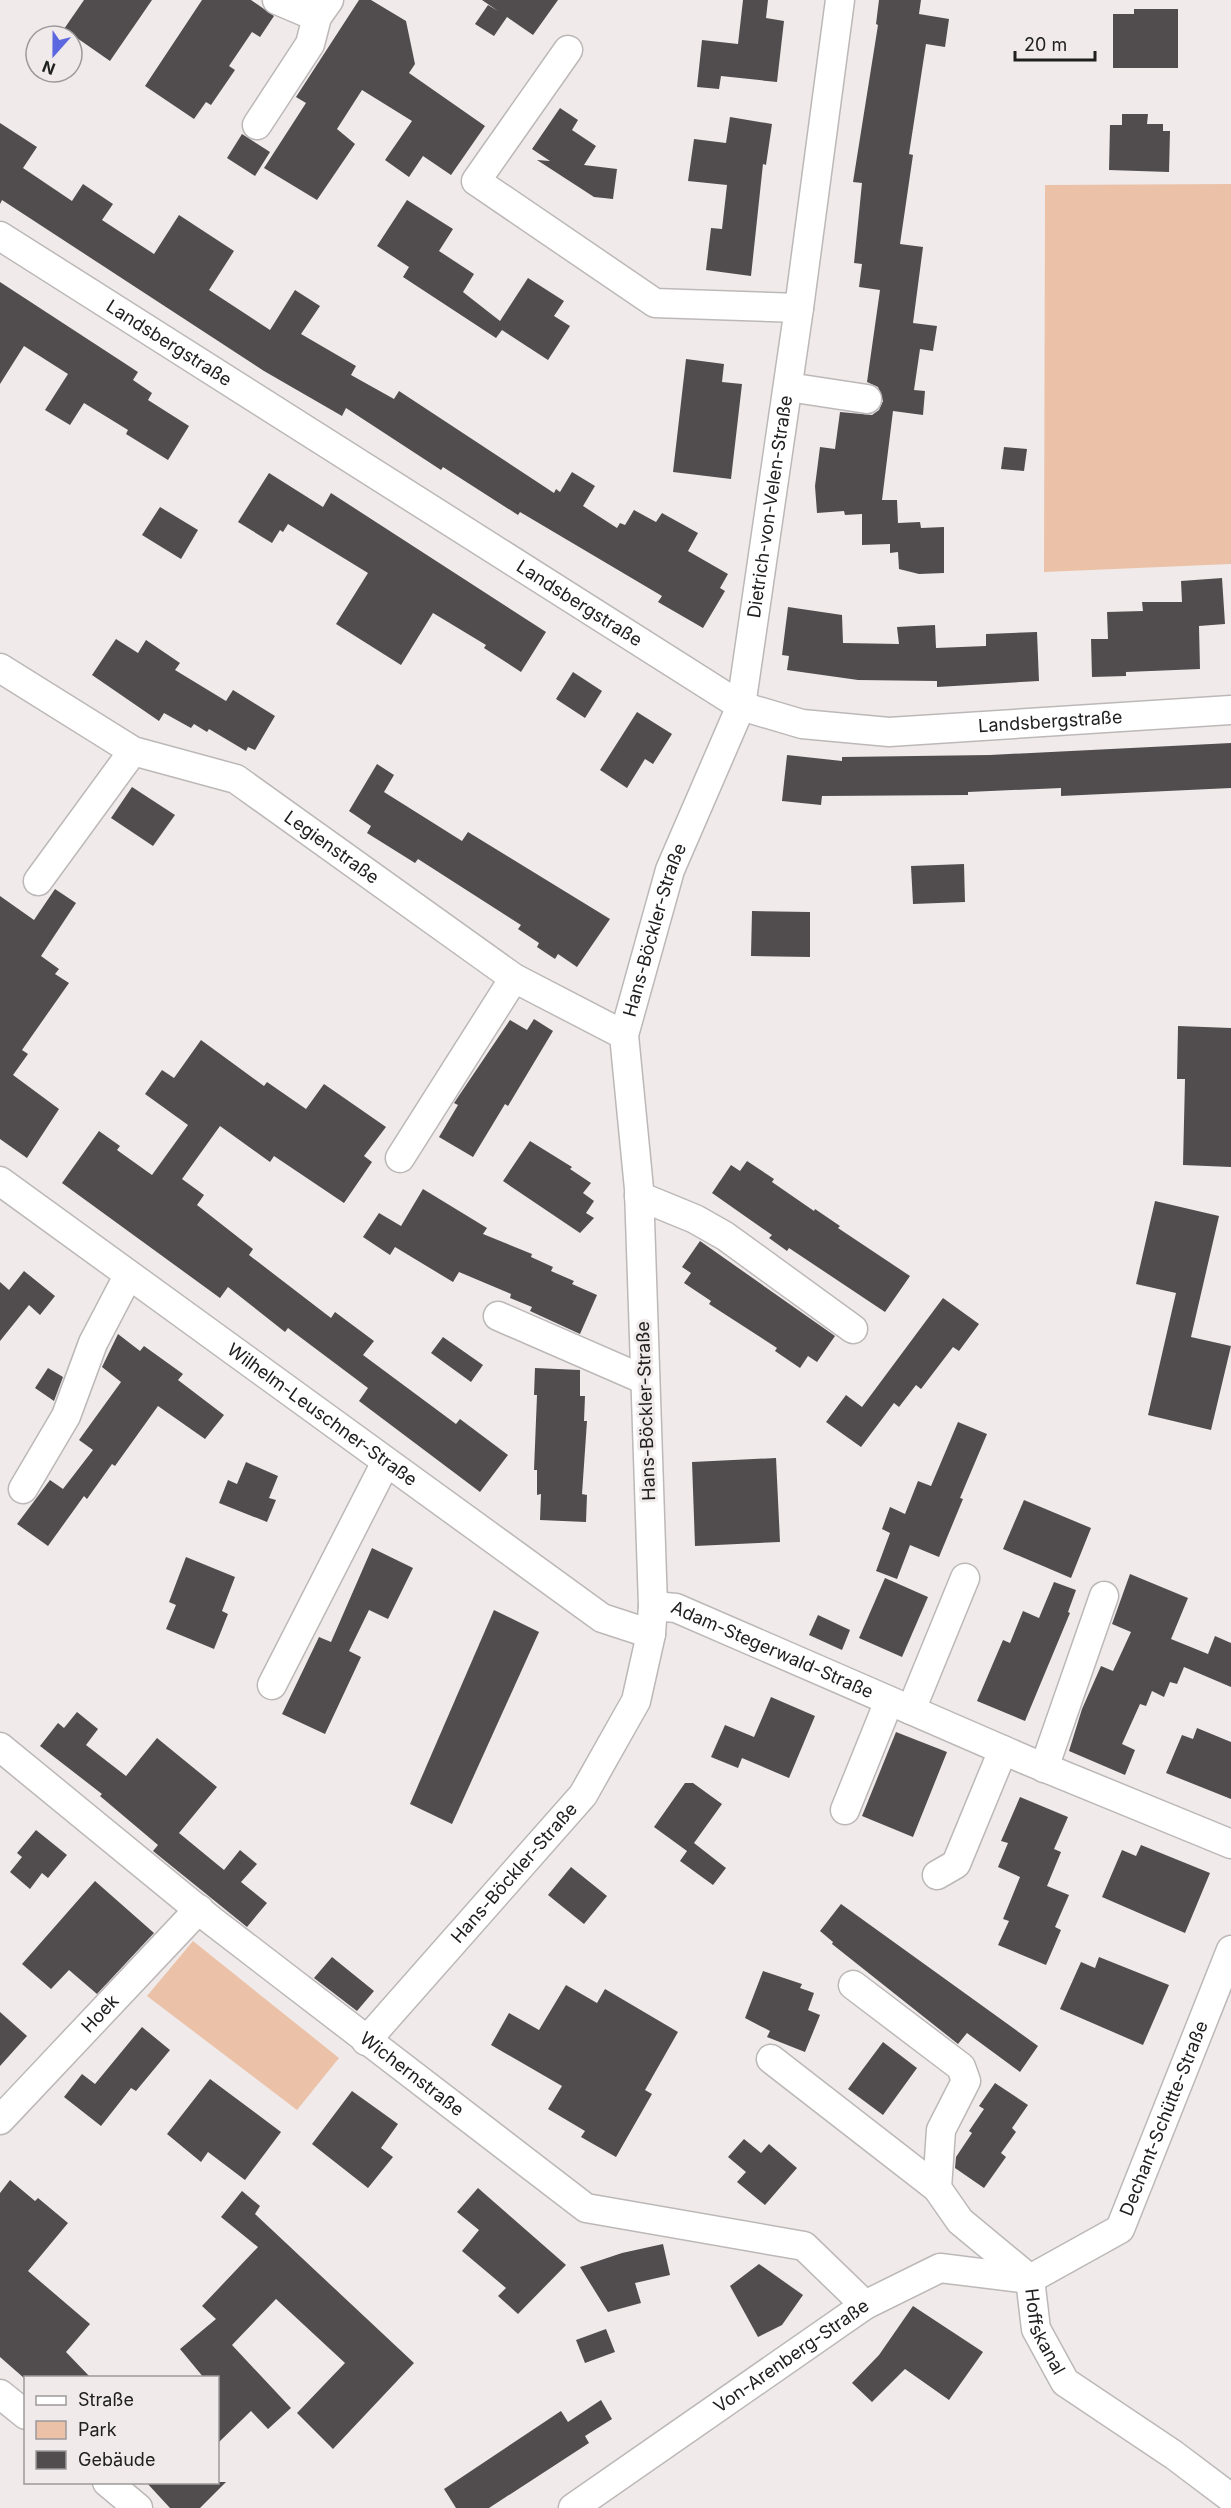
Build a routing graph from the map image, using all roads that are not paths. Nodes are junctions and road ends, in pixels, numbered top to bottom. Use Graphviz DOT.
graph roads {
  1 [pos="277,0"];
  2 [pos="840,0"];
  3 [pos="323,8"];
  4 [pos="568,50"];
  5 [pos="257,125"];
  6 [pos="0,236"];
  7 [pos="799,308"];
  8 [pos="788,387"];
  9 [pos="867,399"];
  10 [pos="0,668"];
  11 [pos="741,706"];
  12 [pos="1231,710"];
  13 [pos="133,751"];
  14 [pos="38,881"];
  15 [pos="514,978"];
  16 [pos="624,1035"];
  17 [pos="400,1158"];
  18 [pos="0,1181"];
  19 [pos="639,1196"];
  20 [pos="128,1276"];
  21 [pos="498,1316"];
  22 [pos="854,1329"];
  23 [pos="645,1380"];
  24 [pos="386,1462"];
  25 [pos="23,1489"];
  26 [pos="965,1578"];
  27 [pos="1104,1596"];
  28 [pos="653,1606"];
  29 [pos="651,1634"];
  30 [pos="272,1685"];
  31 [pos="900,1706"];
  32 [pos="0,1747"];
  33 [pos="1003,1750"];
  34 [pos="1044,1768"];
  35 [pos="845,1810"];
  36 [pos="1231,1844"];
  37 [pos="937,1875"];
  38 [pos="199,1909"];
  39 [pos="1231,1950"];
  40 [pos="1225,1980"];
  41 [pos="853,1985"];
  42 [pos="366,2041"];
  43 [pos="771,2059"];
  44 [pos="0,2120"];
  45 [pos="937,2188"];
  46 [pos="1030,2279"];
  47 [pos="865,2305"];
  48 [pos="0,2394"];
  49 [pos="24,2413"];
  50 [pos="109,2484"];
  51 [pos="1231,2498"];
  52 [pos="138,2508"];
  53 [pos="573,2508"];
  1 -- 3 [label="street"];
  2 -- 7 [label="street, Dietrich-von-Velen-Straße"];
  3 -- 5 [label="street"];
  4 -- 7 [label="street"];
  6 -- 11 [label="street, Landsbergstraße"];
  7 -- 8 [label="street, Dietrich-von-Velen-Straße"];
  8 -- 9 [label="street"];
  8 -- 11 [label="street, Dietrich-von-Velen-Straße"];
  10 -- 13 [label="street, Legienstraße"];
  11 -- 12 [label="street, Landsbergstraße"];
  11 -- 16 [label="street, Hans-Böckler-Straße"];
  13 -- 14 [label="street"];
  13 -- 15 [label="street, Legienstraße"];
  15 -- 16 [label="street, Legienstraße"];
  15 -- 17 [label="street"];
  16 -- 19 [label="street, Hans-Böckler-Straße"];
  18 -- 20 [label="street, Wilhelm-Leuschner-Straße"];
  19 -- 22 [label="street"];
  19 -- 23 [label="street, Hans-Böckler-Straße"];
  20 -- 24 [label="street, Wilhelm-Leuschner-Straße"];
  20 -- 25 [label="street"];
  21 -- 23 [label="street"];
  23 -- 28 [label="street, Hans-Böckler-Straße"];
  24 -- 29 [label="street, Wilhelm-Leuschner-Straße"];
  24 -- 30 [label="street"];
  26 -- 31 [label="street, Adam-Stegerwald-Straße"];
  27 -- 34 [label="street"];
  28 -- 29 [label="street, Hans-Böckler-Straße"];
  28 -- 31 [label="street, Adam-Stegerwald-Straße"];
  29 -- 42 [label="street, Hans-Böckler-Straße"];
  31 -- 33 [label="street, Adam-Stegerwald-Straße"];
  31 -- 35 [label="street, Adam-Stegerwald-Straße"];
  32 -- 38 [label="street, Wichernstraße"];
  33 -- 34 [label="street, Adam-Stegerwald-Straße"];
  33 -- 37 [label="street"];
  34 -- 36 [label="street, Adam-Stegerwald-Straße"];
  38 -- 42 [label="street, Wichernstraße"];
  38 -- 44 [label="street, Hoek"];
  39 -- 40 [label="street, Dechant-Schütte-Straße"];
  40 -- 46 [label="street, Dechant-Schütte-Straße"];
  41 -- 45 [label="street"];
  42 -- 47 [label="street, Wichernstraße"];
  43 -- 45 [label="street, Hoffskanal"];
  45 -- 46 [label="street, Hoffskanal"];
  46 -- 47 [label="street, Von-Arenberg-Straße"];
  46 -- 51 [label="street, Hoffskanal"];
  47 -- 53 [label="street, Von-Arenberg-Straße"];
  48 -- 49 [label="street"];
  50 -- 52 [label="street"];
}
